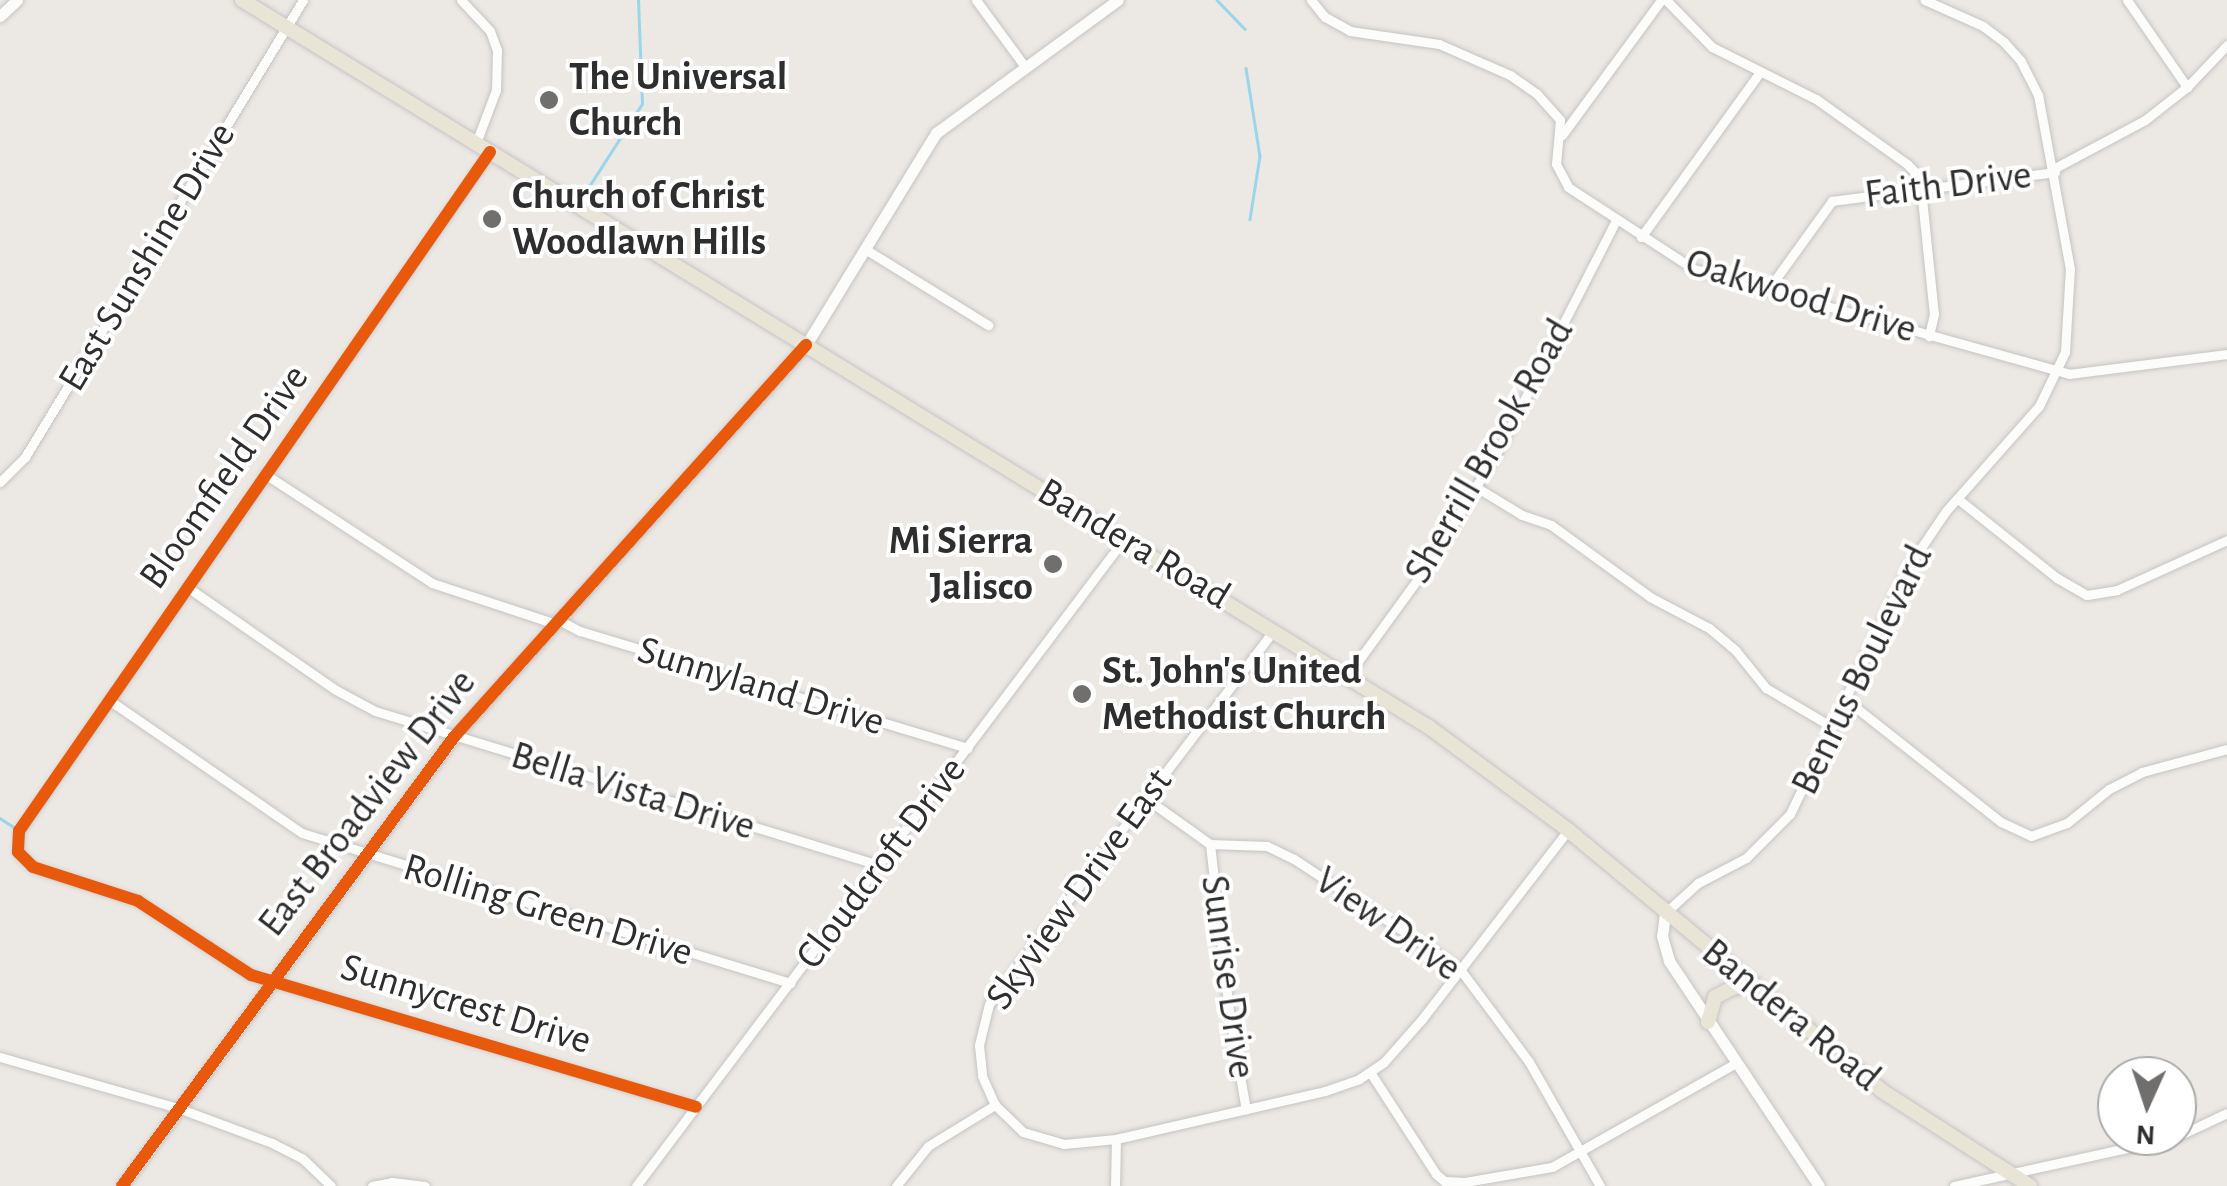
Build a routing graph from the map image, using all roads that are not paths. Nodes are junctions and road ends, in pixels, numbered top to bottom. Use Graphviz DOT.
graph roads {
  1 [pos="17,0"];
  2 [pos="242,0"];
  3 [pos="303,0"];
  4 [pos="461,0"];
  5 [pos="976,0"];
  6 [pos="1118,0"];
  7 [pos="1311,0"];
  8 [pos="1664,0"];
  9 [pos="1925,0"];
  10 [pos="2127,0"];
  11 [pos="0,16"];
  12 [pos="288,28"];
  13 [pos="2227,45"];
  14 [pos="1026,68"];
  15 [pos="1760,72"];
  16 [pos="2187,87"];
  17 [pos="1560,138"];
  18 [pos="483,147"];
  19 [pos="2055,170"];
  20 [pos="1926,189"];
  21 [pos="1616,220"];
  22 [pos="1640,237"];
  23 [pos="864,249"];
  24 [pos="1767,291"];
  25 [pos="988,325"];
  26 [pos="1930,336"];
  27 [pos="806,344"];
  28 [pos="2227,354"];
  29 [pos="2057,372"];
  30 [pos="265,474"];
  31 [pos="0,482"];
  32 [pos="1476,487"];
  33 [pos="1958,499"];
  34 [pos="1124,538"];
  35 [pos="2227,540"];
  36 [pos="186,587"];
  37 [pos="555,621"];
  38 [pos="1274,630"];
  39 [pos="1348,675"];
  40 [pos="1844,699"];
  41 [pos="109,700"];
  42 [pos="1832,726"];
  43 [pos="454,737"];
  44 [pos="968,748"];
  45 [pos="2227,749"];
  46 [pos="1144,797"];
  47 [pos="1568,830"];
  48 [pos="17,843"];
  49 [pos="1210,844"];
  50 [pos="370,853"];
  51 [pos="879,865"];
  52 [pos="1664,912"];
  53 [pos="1459,968"];
  54 [pos="273,980"];
  55 [pos="790,983"];
  56 [pos="1754,986"];
  57 [pos="1708,1022"];
  58 [pos="0,1057"];
  59 [pos="1736,1063"];
  60 [pos="1370,1072"];
  61 [pos="995,1105"];
  62 [pos="178,1108"];
  63 [pos="696,1108"];
  64 [pos="1246,1110"];
  65 [pos="2227,1112"];
  66 [pos="1116,1139"];
  67 [pos="1580,1154"];
  68 [pos="2003,1173"];
  69 [pos="122,1186"];
  70 [pos="331,1186"];
  71 [pos="372,1186"];
  72 [pos="424,1186"];
  73 [pos="636,1186"];
  74 [pos="896,1186"];
  75 [pos="1115,1186"];
  76 [pos="1600,1186"];
  77 [pos="1819,1186"];
  78 [pos="1954,1186"];
  79 [pos="2030,1186"];
  1 -- 11 [label="street"];
  2 -- 12 [label="main road, Bandera Road"];
  3 -- 12 [label="street, East Sunshine Drive"];
  4 -- 18 [label="street, Bloomfield Drive"];
  5 -- 14 [label="street"];
  6 -- 14 [label="street, East Broadview Drive"];
  7 -- 17 [label="street, Oakwood Drive"];
  8 -- 15 [label="street"];
  8 -- 17 [label="street"];
  9 -- 19 [label="street, Benrus Boulevard"];
  10 -- 16 [label="street"];
  12 -- 18 [label="main road, Bandera Road"];
  12 -- 31 [label="street, East Sunshine Drive"];
  13 -- 16 [label="street, Faith Drive"];
  14 -- 23 [label="street, East Broadview Drive"];
  15 -- 20 [label="street"];
  15 -- 22 [label="street"];
  16 -- 19 [label="street, Faith Drive"];
  17 -- 21 [label="street, Oakwood Drive"];
  18 -- 27 [label="main road, Bandera Road"];
  18 -- 30 [label="street, Bloomfield Drive"];
  19 -- 20 [label="street, Faith Drive"];
  19 -- 29 [label="street, Benrus Boulevard"];
  20 -- 24 [label="street, Faith Drive"];
  20 -- 26 [label="street"];
  21 -- 22 [label="street, Oakwood Drive"];
  21 -- 32 [label="street, Sherrill Brook Road"];
  22 -- 24 [label="street, Oakwood Drive"];
  23 -- 25 [label="street"];
  23 -- 27 [label="street, East Broadview Drive"];
  24 -- 26 [label="street, Oakwood Drive"];
  26 -- 29 [label="street, Oakwood Drive"];
  27 -- 34 [label="main road, Bandera Road"];
  27 -- 37 [label="street, East Broadview Drive"];
  28 -- 29 [label="street, Oakwood Drive"];
  29 -- 33 [label="street, Benrus Boulevard"];
  30 -- 36 [label="street, Bloomfield Drive"];
  30 -- 37 [label="street, Sunnyland Drive"];
  32 -- 39 [label="street, Sherrill Brook Road"];
  32 -- 42 [label="street"];
  33 -- 35 [label="street"];
  33 -- 40 [label="street, Benrus Boulevard"];
  34 -- 38 [label="main road, Bandera Road"];
  34 -- 44 [label="street, Cloudcroft Drive"];
  36 -- 41 [label="street, Bloomfield Drive"];
  36 -- 43 [label="street, Bella Vista Drive"];
  37 -- 43 [label="street, East Broadview Drive"];
  37 -- 44 [label="street, Sunnyland Drive"];
  38 -- 39 [label="main road, Bandera Road"];
  38 -- 46 [label="street, Skyview Drive East"];
  39 -- 47 [label="main road, Bandera Road"];
  40 -- 42 [label="street, Benrus Boulevard"];
  40 -- 45 [label="street"];
  41 -- 48 [label="street, Bloomfield Drive"];
  41 -- 50 [label="street, Rolling Green Drive"];
  42 -- 52 [label="street, Benrus Boulevard"];
  43 -- 50 [label="street, East Broadview Drive"];
  43 -- 51 [label="street, Bella Vista Drive"];
  44 -- 51 [label="street, Cloudcroft Drive"];
  46 -- 49 [label="street"];
  46 -- 61 [label="street, Skyview Drive East"];
  47 -- 52 [label="main road, Bandera Road"];
  47 -- 53 [label="street"];
  48 -- 54 [label="street, Sunnycrest Drive"];
  49 -- 53 [label="street, View Drive"];
  49 -- 64 [label="street, Sunrise Drive"];
  50 -- 54 [label="street, East Broadview Drive"];
  50 -- 55 [label="street, Rolling Green Drive"];
  51 -- 55 [label="street, Cloudcroft Drive"];
  52 -- 56 [label="main road, Bandera Road"];
  52 -- 57 [label="street"];
  53 -- 60 [label="street"];
  53 -- 67 [label="street, View Drive"];
  54 -- 62 [label="street, East Broadview Drive"];
  54 -- 63 [label="street, Sunnycrest Drive"];
  55 -- 63 [label="street, Cloudcroft Drive"];
  56 -- 57 [label="main road"];
  56 -- 68 [label="main road, Bandera Road"];
  57 -- 59 [label="street"];
  58 -- 62 [label="street"];
  59 -- 67 [label="street"];
  59 -- 77 [label="street"];
  60 -- 64 [label="street"];
  60 -- 67 [label="street"];
  61 -- 66 [label="street"];
  61 -- 74 [label="street"];
  62 -- 69 [label="street, East Broadview Drive"];
  62 -- 70 [label="street"];
  63 -- 73 [label="street, Cloudcroft Drive"];
  64 -- 66 [label="street"];
  65 -- 68 [label="street"];
  66 -- 75 [label="street"];
  67 -- 76 [label="street, View Drive"];
  68 -- 78 [label="street"];
  68 -- 79 [label="main road, Bandera Road"];
  71 -- 72 [label="street"];
}
